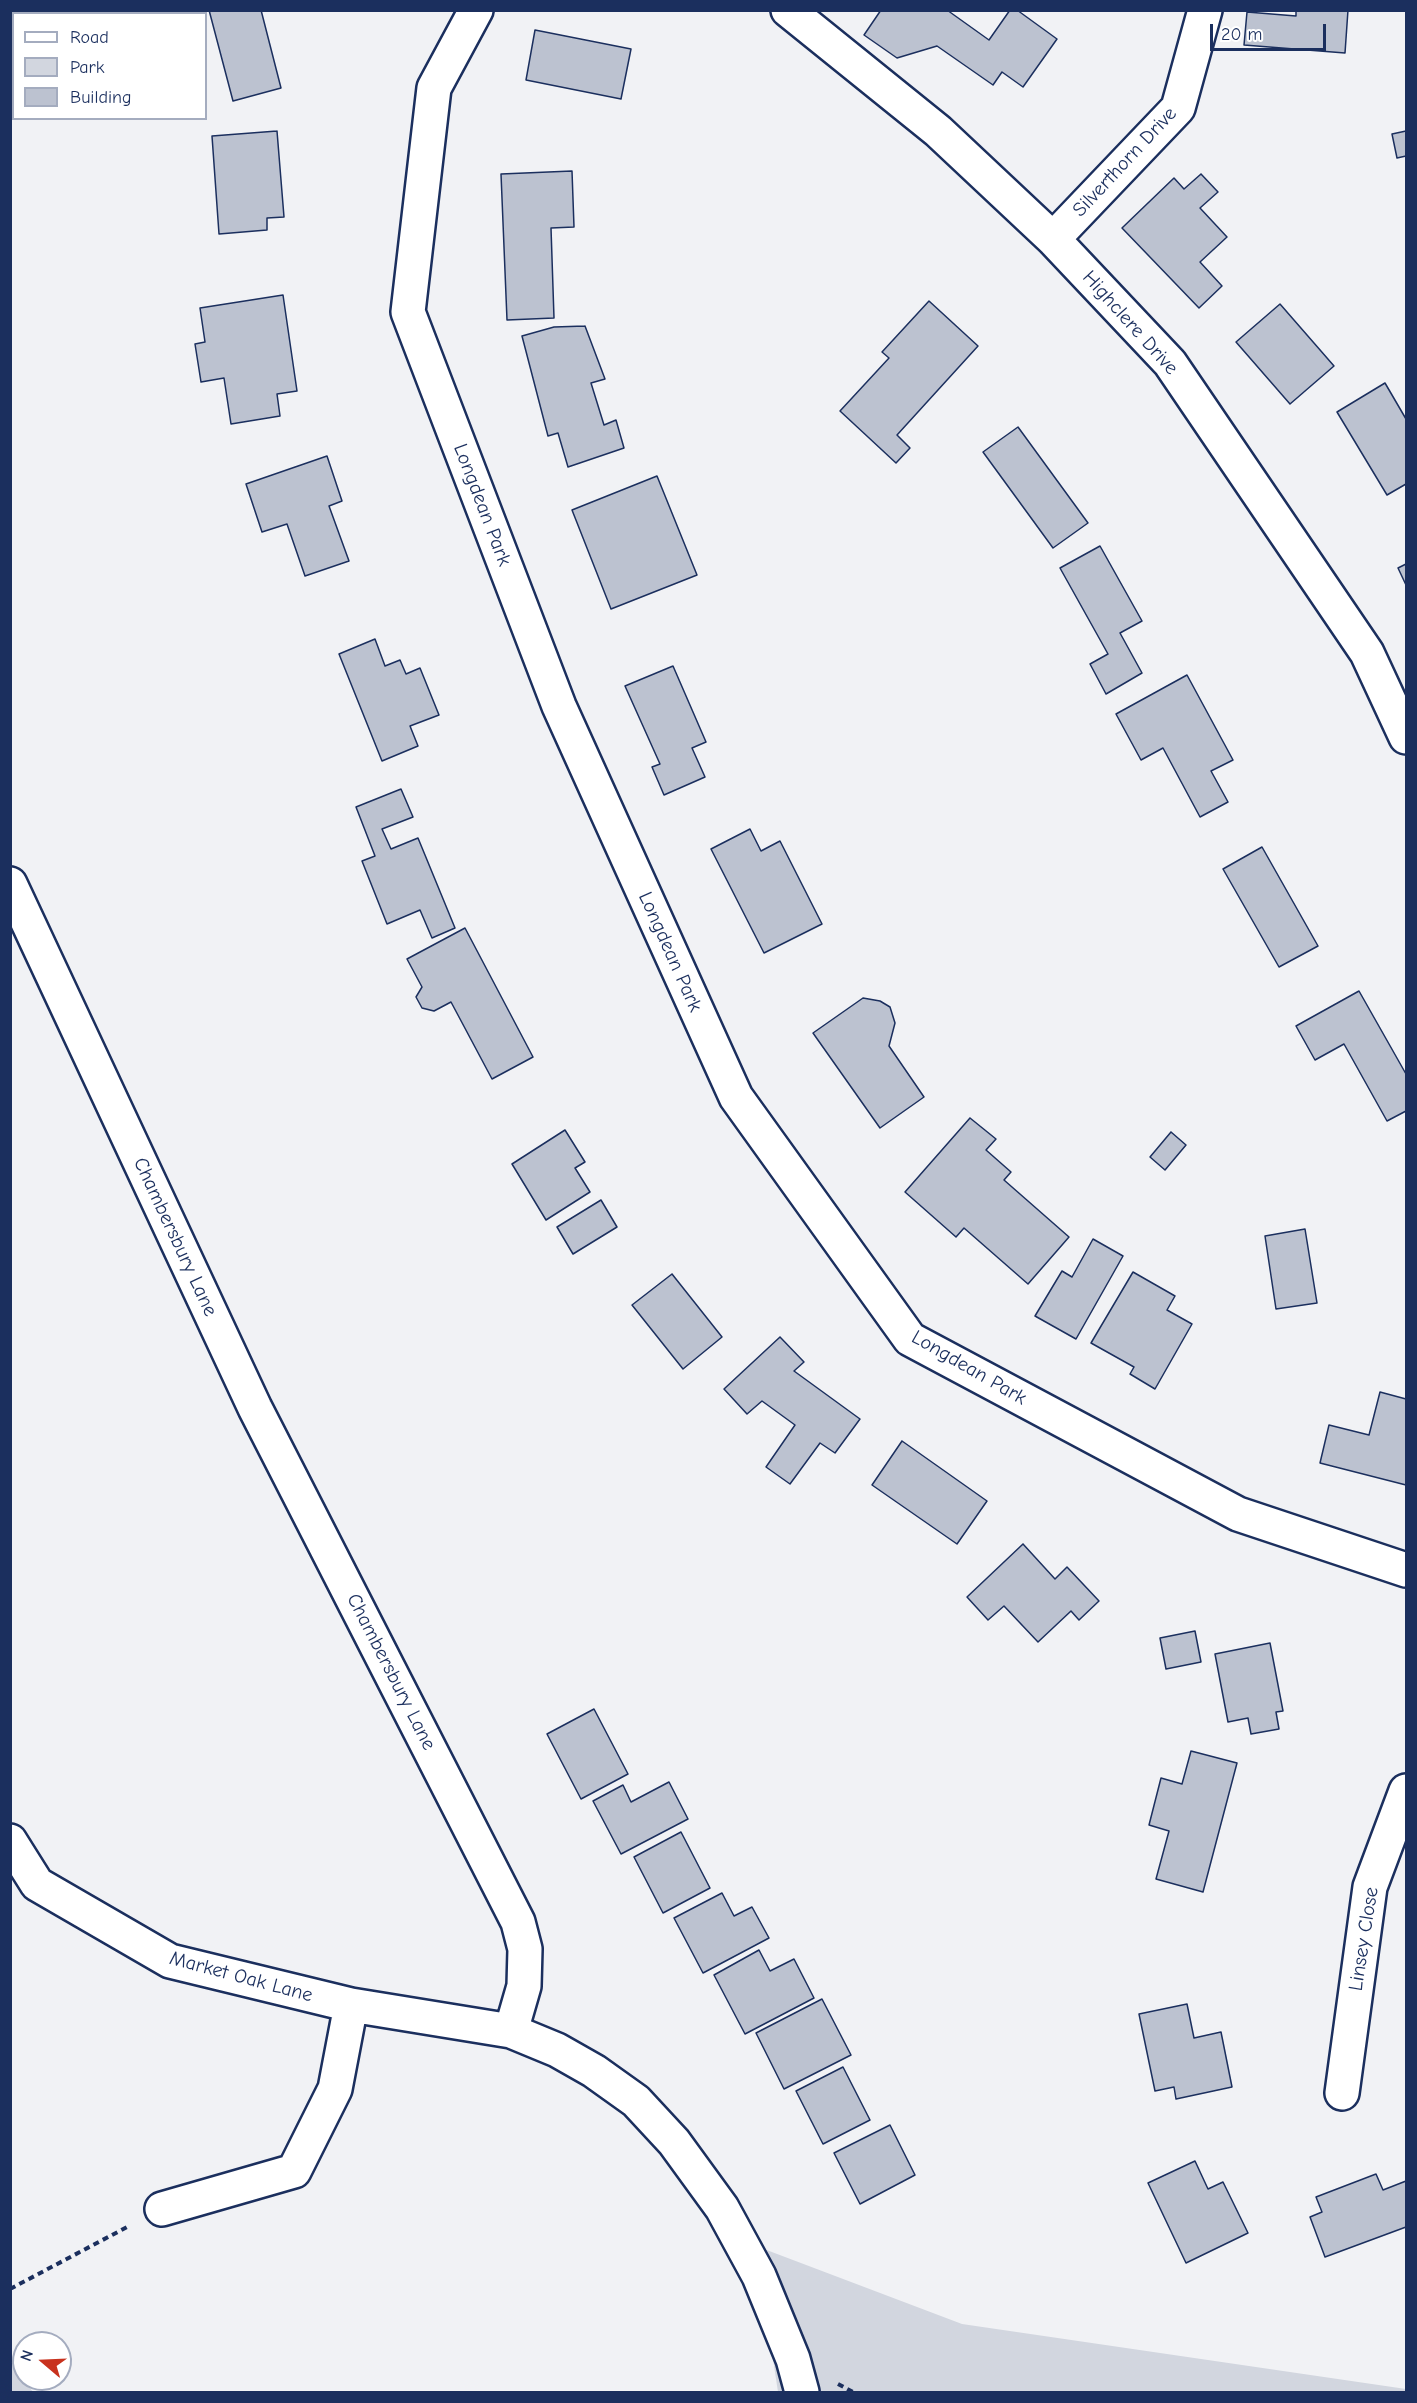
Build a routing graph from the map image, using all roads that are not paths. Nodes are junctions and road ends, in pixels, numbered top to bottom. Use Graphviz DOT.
graph roads {
  1 [pos="476,10"];
  2 [pos="788,10"];
  3 [pos="1205,10"];
  4 [pos="1053,239"];
  5 [pos="1407,737"];
  6 [pos="10,884"];
  7 [pos="1407,1570"];
  8 [pos="1407,1791"];
  9 [pos="10,1841"];
  10 [pos="351,2005"];
  11 [pos="511,2031"];
  12 [pos="1342,2093"];
  13 [pos="162,2209"];
  14 [pos="802,2392"];
  1 -- 7 [label="street, Longdean Park"];
  2 -- 4 [label="street, Highclere Drive"];
  3 -- 4 [label="street, Silverthorn Drive"];
  4 -- 5 [label="street, Highclere Drive"];
  6 -- 11 [label="street, Chambersbury Lane"];
  8 -- 12 [label="street, Linsey Close"];
  9 -- 10 [label="street, Market Oak Lane"];
  10 -- 11 [label="street, Market Oak Lane"];
  10 -- 13 [label="street"];
  11 -- 14 [label="street"];
}
